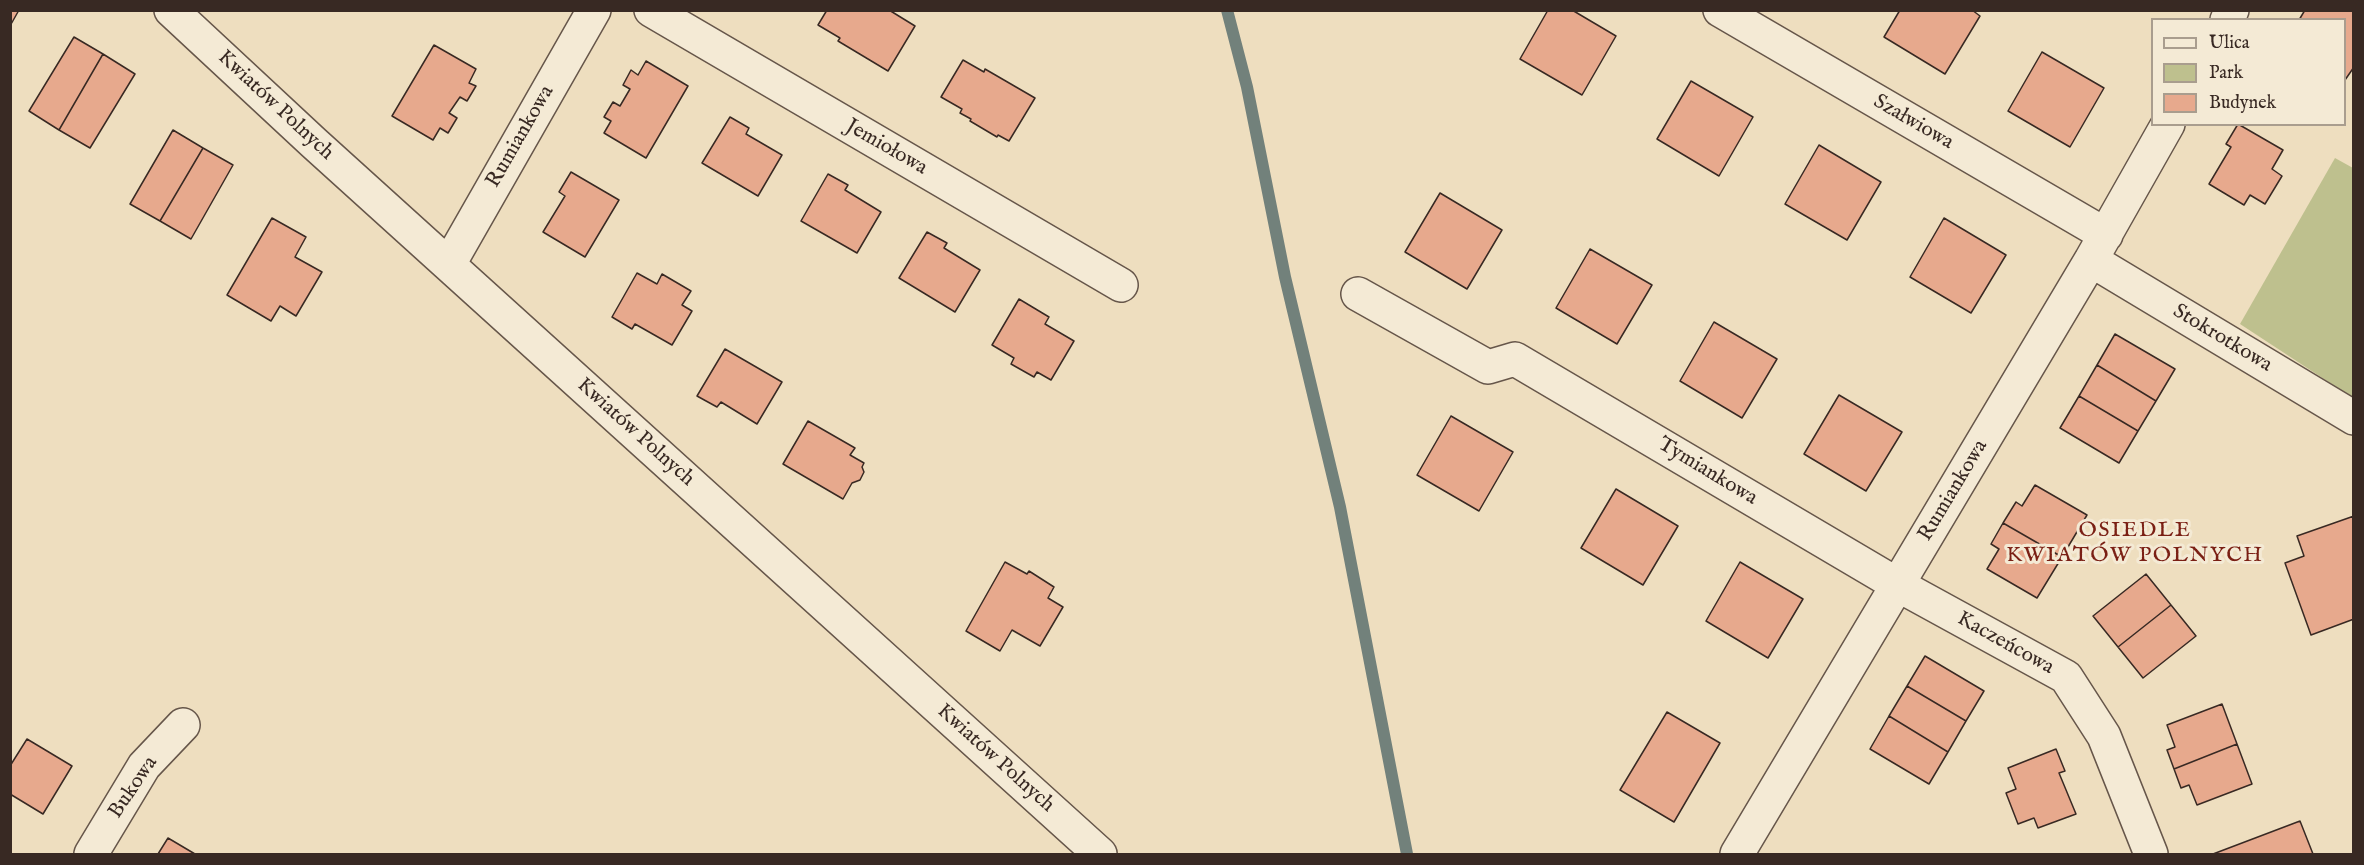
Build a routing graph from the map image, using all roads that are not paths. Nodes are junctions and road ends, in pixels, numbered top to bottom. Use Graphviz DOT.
graph roads {
  1 [pos="171,10"];
  2 [pos="594,10"];
  3 [pos="651,10"];
  4 [pos="1720,10"];
  5 [pos="2167,126"];
  6 [pos="2099,247"];
  7 [pos="449,264"];
  8 [pos="1121,285"];
  9 [pos="1358,294"];
  10 [pos="2354,418"];
  11 [pos="1898,585"];
  12 [pos="183,725"];
  13 [pos="91,855"];
  14 [pos="1100,855"];
  15 [pos="1737,855"];
  16 [pos="2151,855"];
  1 -- 7 [label="street, Kwiatów Polnych"];
  2 -- 7 [label="street, Rumiankowa"];
  3 -- 8 [label="street, Jemiołowa"];
  4 -- 6 [label="street, Szałwiowa"];
  5 -- 6 [label="street, Rumiankowa"];
  6 -- 10 [label="street, Stokrotkowa"];
  6 -- 11 [label="street, Rumiankowa"];
  7 -- 14 [label="street, Kwiatów Polnych"];
  9 -- 11 [label="street, Tymiankowa"];
  11 -- 15 [label="street, Rumiankowa"];
  11 -- 16 [label="street, Kaczeńcowa"];
  12 -- 13 [label="street, Bukowa"];
}
